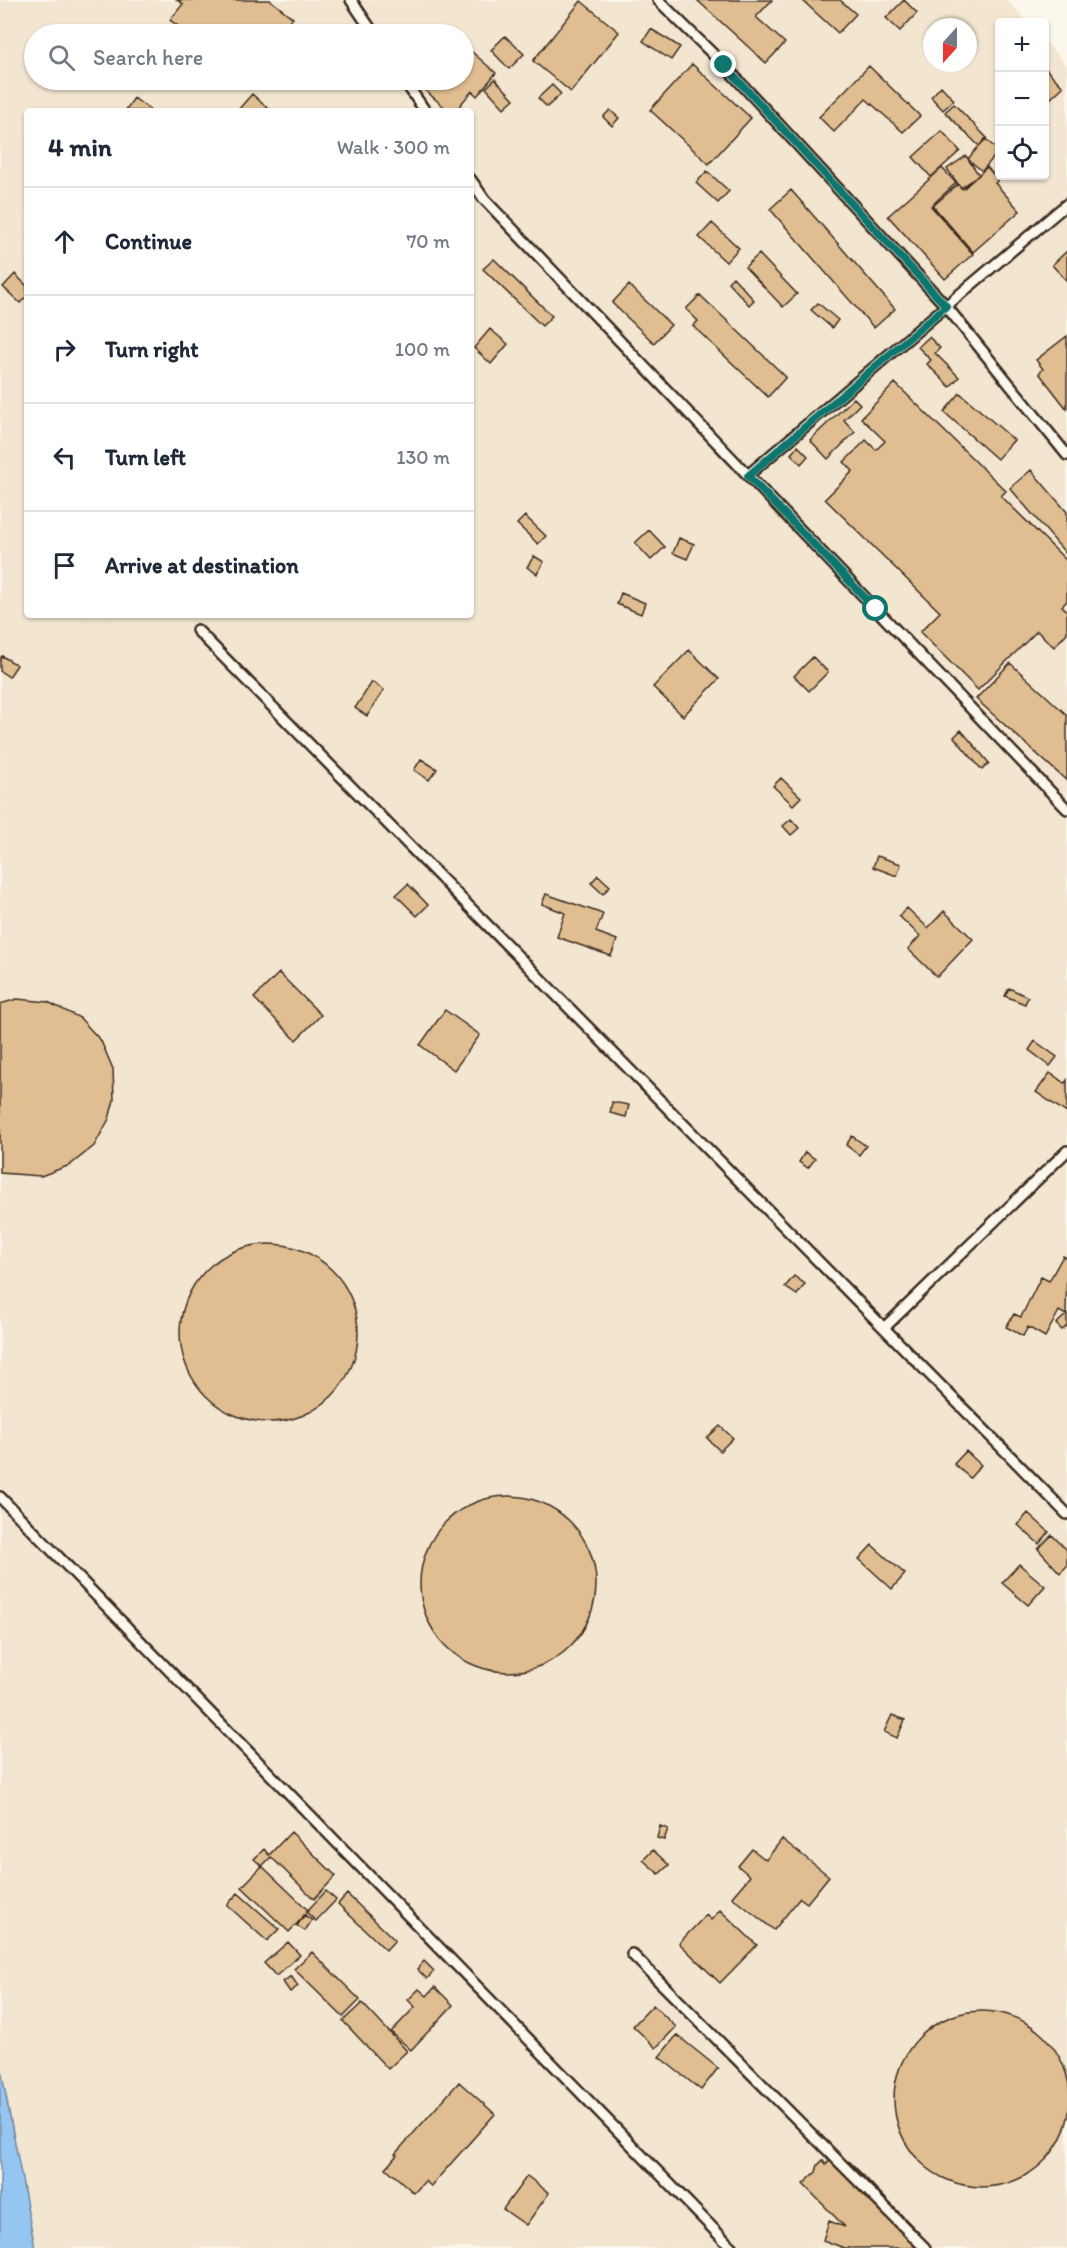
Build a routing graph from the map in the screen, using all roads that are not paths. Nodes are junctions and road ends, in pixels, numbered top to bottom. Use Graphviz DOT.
graph roads {
  1 [pos="351,0"];
  2 [pos="658,0"];
  3 [pos="367,24"];
  4 [pos="411,90"];
  5 [pos="423,108"];
  6 [pos="474,184"];
  7 [pos="1067,204"];
  8 [pos="946,306"];
  9 [pos="1067,455"];
  10 [pos="748,476"];
  11 [pos="197,630"];
  12 [pos="1067,809"];
  13 [pos="1067,1151"];
  14 [pos="884,1328"];
  15 [pos="0,1497"];
  16 [pos="1067,1514"];
  17 [pos="632,1954"];
  18 [pos="732,2248"];
  19 [pos="925,2248"];
  1 -- 3 [label="lane"];
  2 -- 8 [label="lane"];
  4 -- 5 [label="lane"];
  6 -- 10 [label="lane"];
  7 -- 8 [label="lane"];
  8 -- 9 [label="lane"];
  8 -- 10 [label="lane"];
  10 -- 12 [label="lane"];
  11 -- 14 [label="lane"];
  13 -- 14 [label="lane"];
  14 -- 16 [label="lane"];
  15 -- 18 [label="lane"];
  17 -- 19 [label="lane"];
}
